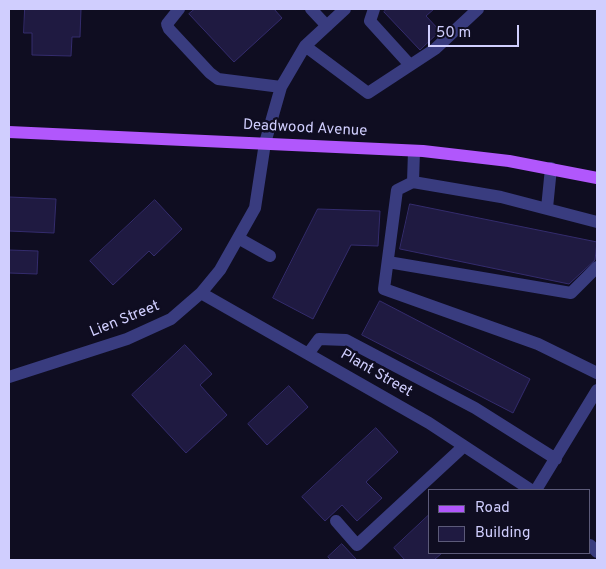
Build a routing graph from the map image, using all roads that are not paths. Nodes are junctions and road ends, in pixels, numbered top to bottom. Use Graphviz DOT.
graph roads {
  1 [pos="179,9"];
  2 [pos="311,9"];
  3 [pos="345,9"];
  4 [pos="374,9"];
  5 [pos="478,9"];
  6 [pos="327,26"];
  7 [pos="305,46"];
  8 [pos="410,65"];
  9 [pos="281,87"];
  10 [pos="9,132"];
  11 [pos="265,143"];
  12 [pos="414,151"];
  13 [pos="551,168"];
  14 [pos="597,178"];
  15 [pos="412,182"];
  16 [pos="547,208"];
  17 [pos="597,222"];
  18 [pos="238,238"];
  19 [pos="270,256"];
  20 [pos="388,262"];
  21 [pos="597,267"];
  22 [pos="201,293"];
  23 [pos="308,354"];
  24 [pos="597,373"];
  25 [pos="9,377"];
  26 [pos="597,390"];
  27 [pos="464,446"];
  28 [pos="556,459"];
  29 [pos="529,489"];
  30 [pos="537,489"];
  31 [pos="336,521"];
  1 -- 9 [label="street"];
  2 -- 6 [label="street"];
  3 -- 6 [label="street, Lien Street"];
  4 -- 8 [label="street"];
  5 -- 8 [label="street"];
  6 -- 7 [label="street, Lien Street"];
  7 -- 8 [label="street"];
  7 -- 9 [label="street, Lien Street"];
  9 -- 11 [label="street, Lien Street"];
  10 -- 11 [label="main road, Deadwood Avenue"];
  11 -- 12 [label="main road, Deadwood Avenue"];
  11 -- 18 [label="street, Lien Street"];
  12 -- 13 [label="main road, Deadwood Avenue"];
  12 -- 15 [label="street"];
  13 -- 14 [label="main road, Deadwood Avenue"];
  13 -- 16 [label="street"];
  15 -- 16 [label="street"];
  15 -- 20 [label="street"];
  16 -- 17 [label="street"];
  18 -- 19 [label="street"];
  18 -- 22 [label="street, Lien Street"];
  20 -- 21 [label="street"];
  20 -- 24 [label="street"];
  22 -- 23 [label="street, Plant Street"];
  22 -- 25 [label="street, Lien Street"];
  23 -- 27 [label="street, Plant Street"];
  23 -- 28 [label="street"];
  26 -- 28 [label="street"];
  27 -- 29 [label="street, Plant Street"];
  27 -- 31 [label="street"];
  28 -- 30 [label="street"];
}
